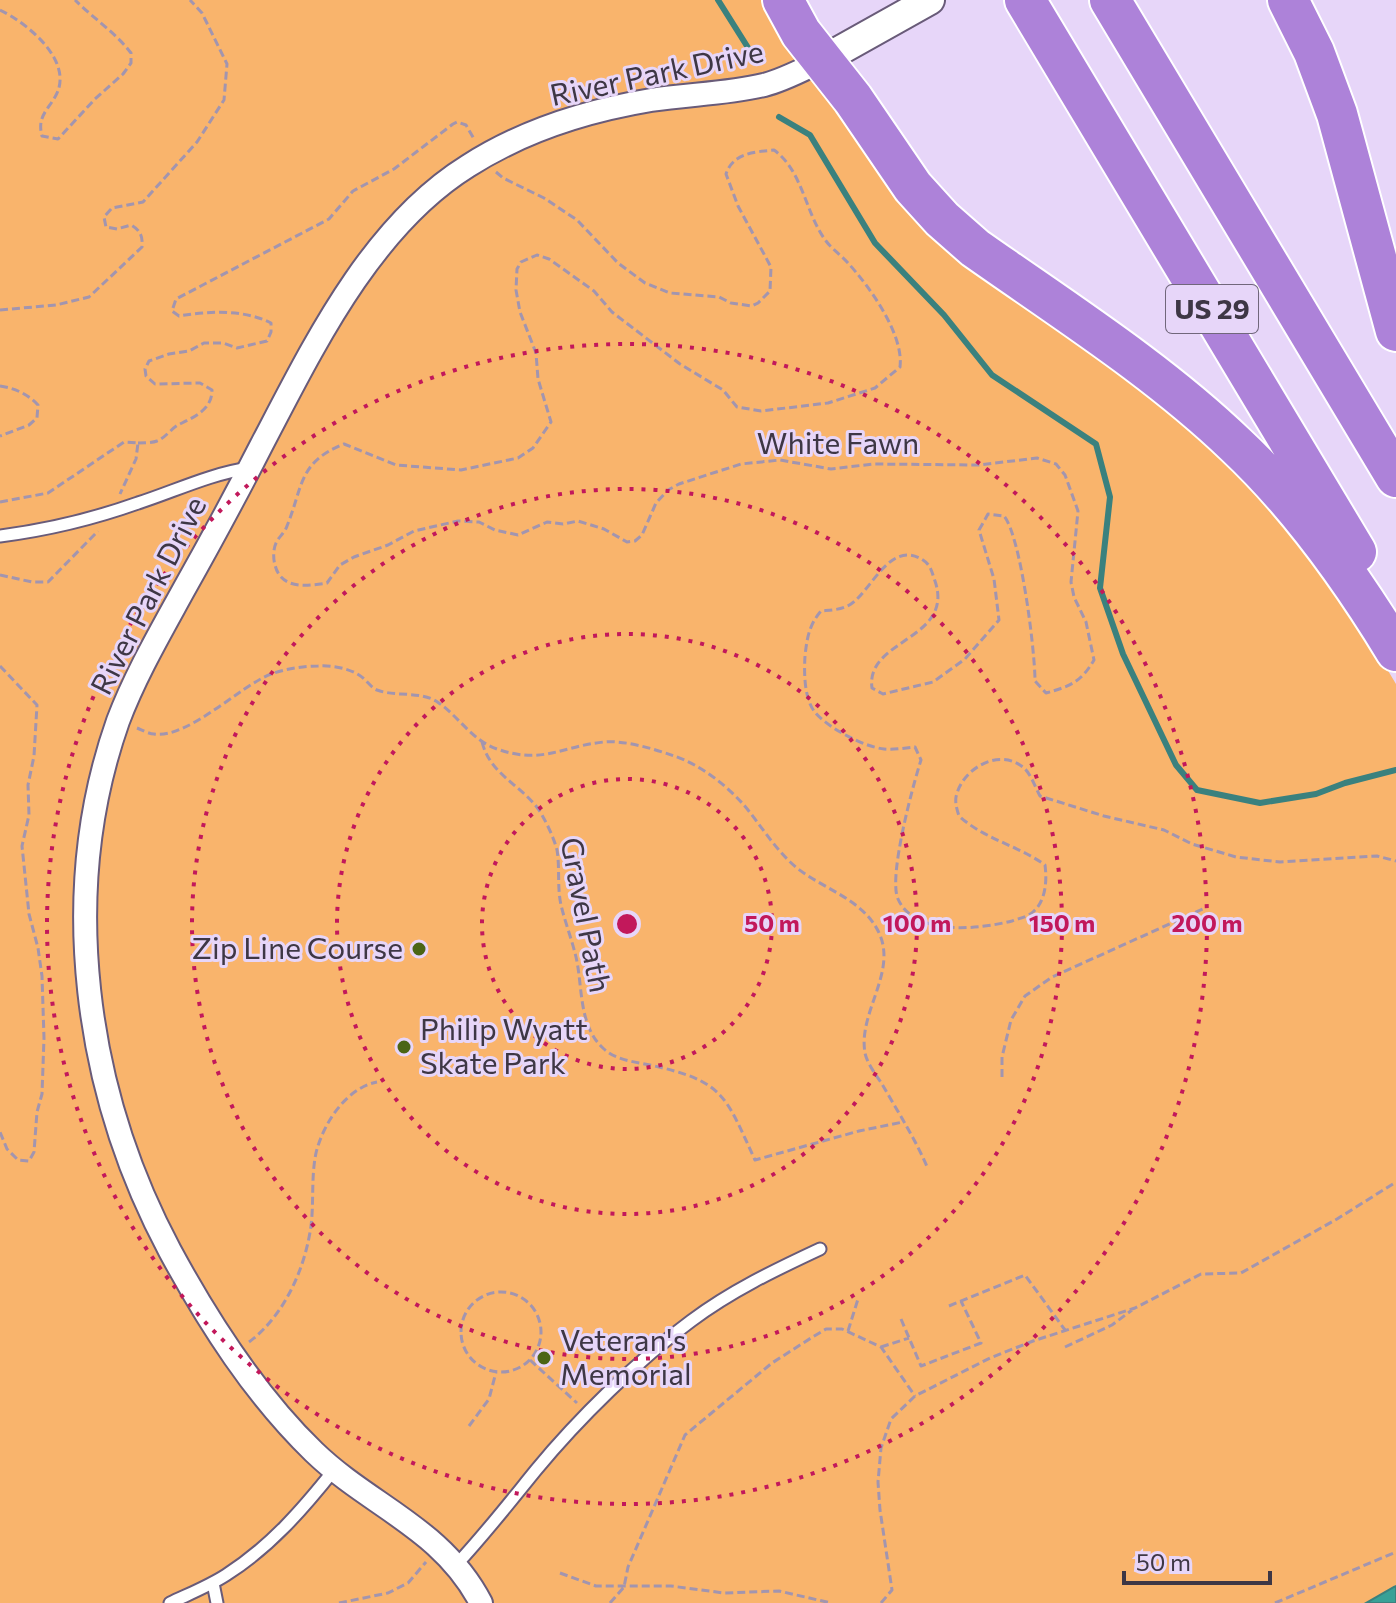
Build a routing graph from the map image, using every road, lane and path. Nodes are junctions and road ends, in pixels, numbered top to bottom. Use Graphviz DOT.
graph roads {
  1 [pos="75,0"];
  2 [pos="190,0"];
  3 [pos="783,0"];
  4 [pos="930,0"];
  5 [pos="1025,0"];
  6 [pos="1110,0"];
  7 [pos="1288,0"];
  8 [pos="0,10"];
  9 [pos="821,61"];
  10 [pos="485,156"];
  11 [pos="0,310"];
  12 [pos="1396,331"];
  13 [pos="0,386"];
  14 [pos="0,436"];
  15 [pos="138,443"];
  16 [pos="250,468"];
  17 [pos="1396,477"];
  18 [pos="0,536"];
  19 [pos="1396,619"];
  20 [pos="1396,651"];
  21 [pos="0,666"];
  22 [pos="118,721"];
  23 [pos="482,742"];
  24 [pos="1396,861"];
  25 [pos="1205,908"];
  26 [pos="1002,1077"];
  27 [pos="377,1082"];
  28 [pos="903,1122"];
  29 [pos="0,1132"];
  30 [pos="928,1169"];
  31 [pos="1396,1182"];
  32 [pos="820,1249"];
  33 [pos="858,1299"];
  34 [pos="961,1301"];
  35 [pos="949,1306"];
  36 [pos="1135,1308"];
  37 [pos="901,1319"];
  38 [pos="1065,1330"];
  39 [pos="848,1331"];
  40 [pos="909,1338"];
  41 [pos="881,1347"];
  42 [pos="1065,1347"];
  43 [pos="232,1353"];
  44 [pos="530,1360"];
  45 [pos="496,1372"];
  46 [pos="915,1396"];
  47 [pos="589,1413"];
  48 [pos="469,1426"];
  49 [pos="334,1470"];
  50 [pos="438,1546"];
  51 [pos="1396,1552"];
  52 [pos="457,1564"];
  53 [pos="560,1573"];
  54 [pos="213,1583"];
  55 [pos="624,1587"];
  56 [pos="170,1603"];
  57 [pos="217,1603"];
  58 [pos="339,1603"];
  59 [pos="481,1603"];
  60 [pos="610,1603"];
  61 [pos="831,1603"];
  62 [pos="881,1603"];
  63 [pos="1275,1603"];
  1 -- 8 [label="path"];
  2 -- 11 [label="path"];
  3 -- 9 [label="highway"];
  4 -- 9 [label="street"];
  5 -- 19 [label="highway, US 29"];
  6 -- 17 [label="highway, US 29"];
  7 -- 12 [label="highway"];
  9 -- 10 [label="street, River Park Drive"];
  9 -- 20 [label="highway"];
  10 -- 15 [label="path, White Fawn"];
  10 -- 16 [label="street, River Park Drive"];
  10 -- 24 [label="path, White Fawn"];
  13 -- 14 [label="path"];
  16 -- 18 [label="lane"];
  16 -- 22 [label="street, River Park Drive"];
  21 -- 29 [label="path"];
  22 -- 23 [label="path, Gravel Path"];
  22 -- 43 [label="street, River Park Drive"];
  23 -- 28 [label="path, Gravel Path"];
  23 -- 28 [label="path, Gravel Path"];
  25 -- 26 [label="path"];
  27 -- 43 [label="path"];
  28 -- 30 [label="path, Gravel Path"];
  31 -- 36 [label="path"];
  32 -- 47 [label="lane"];
  33 -- 39 [label="path"];
  34 -- 35 [label="path"];
  34 -- 38 [label="path"];
  34 -- 40 [label="path"];
  36 -- 38 [label="path"];
  36 -- 42 [label="path"];
  37 -- 40 [label="path"];
  38 -- 46 [label="path"];
  39 -- 41 [label="path"];
  39 -- 55 [label="path"];
  40 -- 41 [label="path"];
  41 -- 46 [label="path"];
  43 -- 49 [label="street, River Park Drive"];
  44 -- 45 [label="path"];
  44 -- 45 [label="path"];
  44 -- 47 [label="path"];
  45 -- 48 [label="path"];
  46 -- 62 [label="path"];
  47 -- 52 [label="lane"];
  49 -- 50 [label="street, River Park Drive"];
  49 -- 54 [label="lane"];
  50 -- 52 [label="street, River Park Drive"];
  50 -- 58 [label="path"];
  51 -- 63 [label="path"];
  52 -- 59 [label="street, River Park Drive"];
  53 -- 55 [label="path"];
  54 -- 56 [label="lane"];
  54 -- 57 [label="lane"];
  55 -- 60 [label="path"];
  55 -- 61 [label="path"];
}
